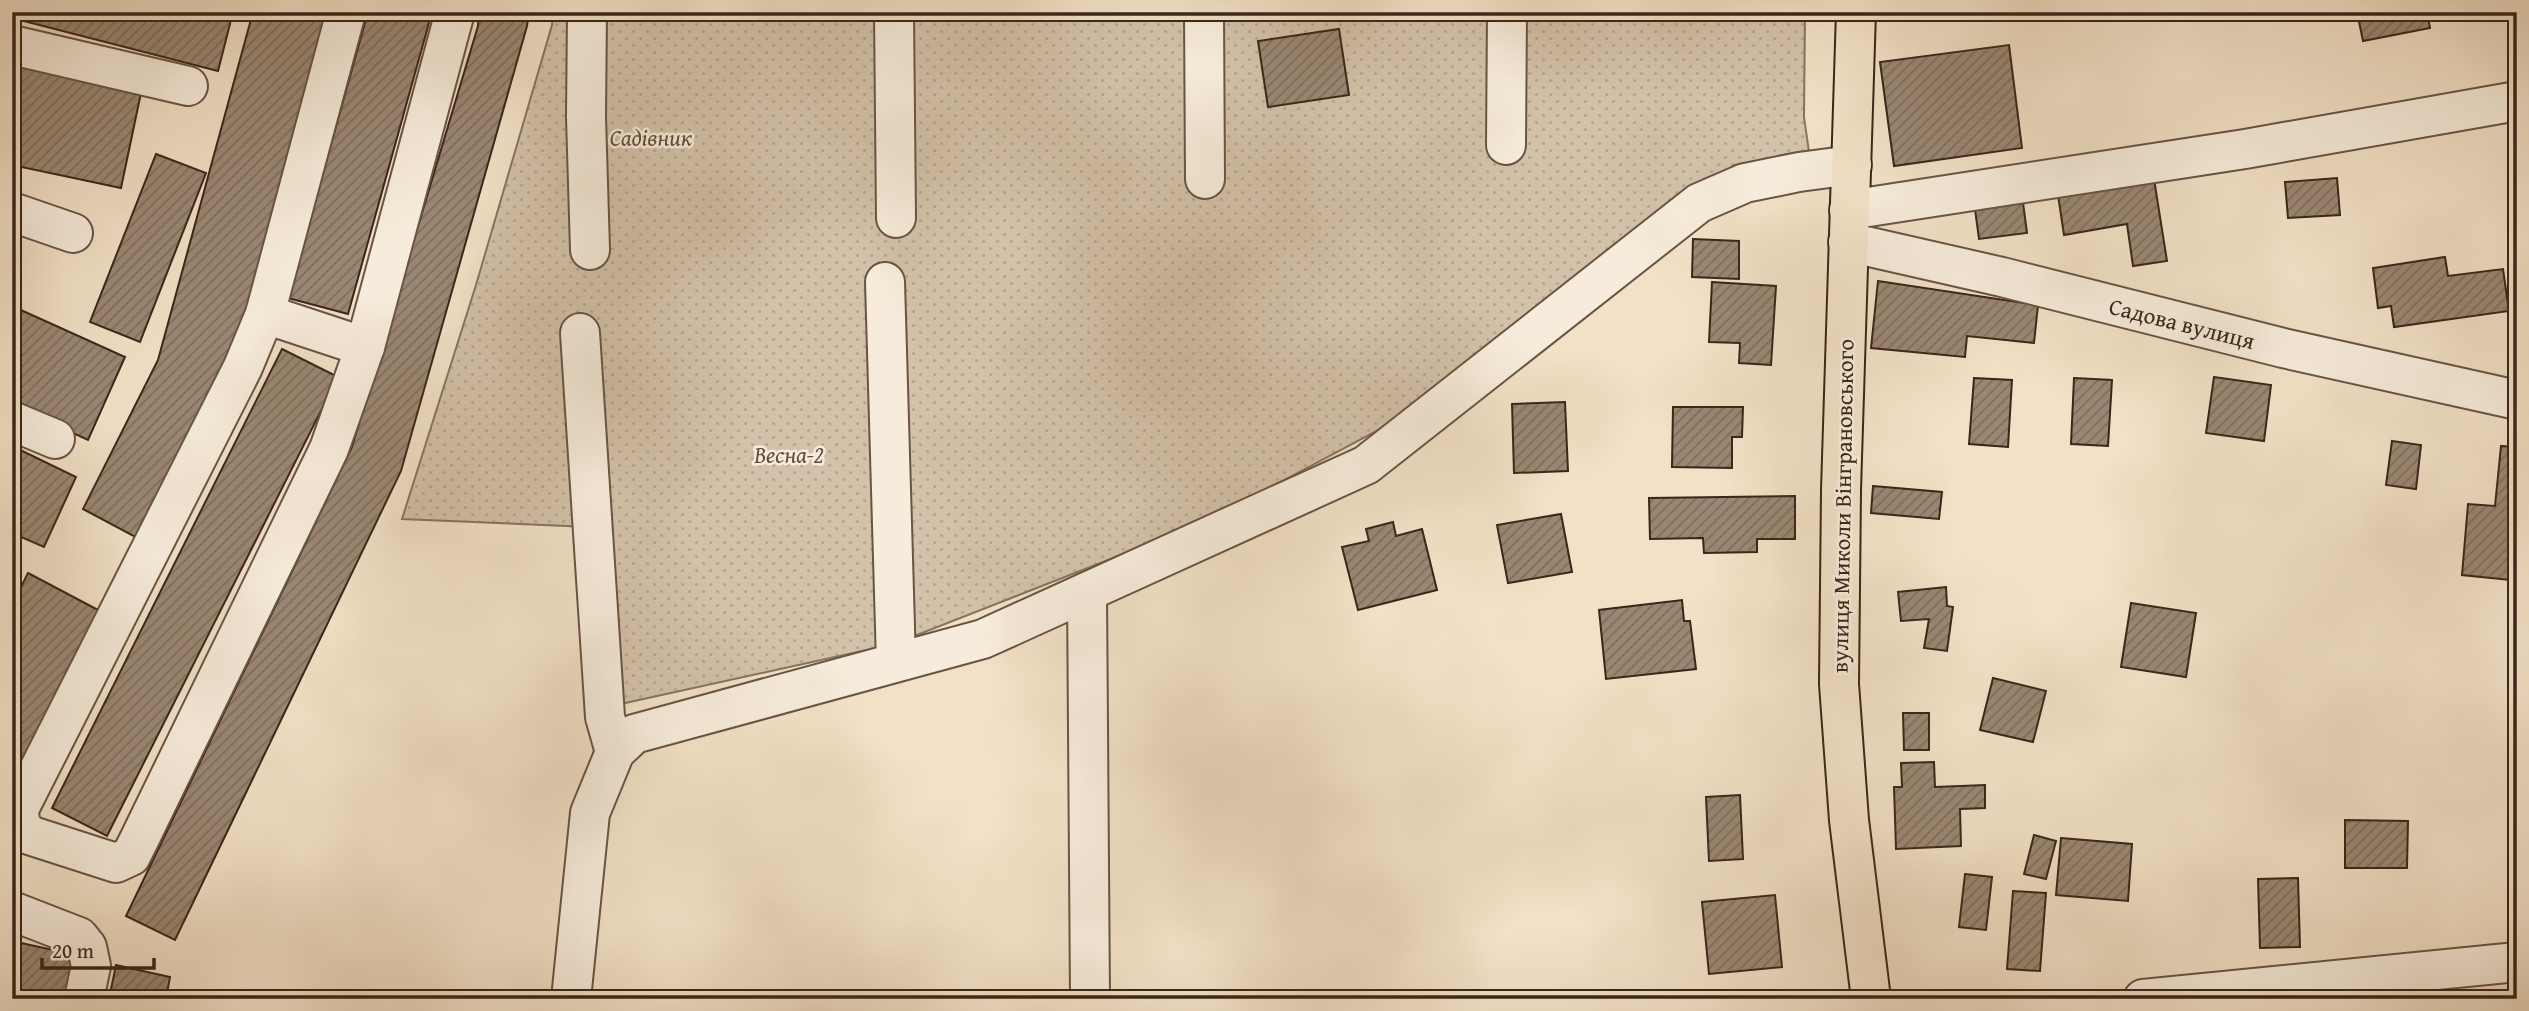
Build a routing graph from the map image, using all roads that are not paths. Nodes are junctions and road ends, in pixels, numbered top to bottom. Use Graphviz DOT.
graph roads {
  1 [pos="346,12"];
  2 [pos="455,12"];
  3 [pos="587,12"];
  4 [pos="894,12"];
  5 [pos="1204,12"];
  6 [pos="1507,12"];
  7 [pos="1856,12"];
  8 [pos="12,45"];
  9 [pos="188,86"];
  10 [pos="2517,101"];
  11 [pos="1506,145"];
  12 [pos="1852,165"];
  13 [pos="1205,179"];
  14 [pos="12,212"];
  15 [pos="896,218"];
  16 [pos="1849,226"];
  17 [pos="73,233"];
  18 [pos="590,250"];
  19 [pos="885,282"];
  20 [pos="265,314"];
  21 [pos="580,333"];
  22 [pos="365,348"];
  23 [pos="2517,400"];
  24 [pos="12,421"];
  25 [pos="54,439"];
  26 [pos="1087,592"];
  27 [pos="896,662"];
  28 [pos="615,752"];
  29 [pos="12,911"];
  30 [pos="2517,962"];
  31 [pos="84,999"];
  32 [pos="571,999"];
  33 [pos="1090,999"];
  34 [pos="1871,999"];
  35 [pos="2144,999"];
  1 -- 20 [label="street"];
  2 -- 22 [label="street"];
  3 -- 18 [label="street"];
  4 -- 15 [label="street"];
  5 -- 13 [label="street"];
  6 -- 11 [label="street"];
  7 -- 12 [label="main road, вулиця Миколи Вінграновського"];
  8 -- 9 [label="street"];
  10 -- 16 [label="street"];
  12 -- 16 [label="main road, вулиця Миколи Вінграновського"];
  12 -- 26 [label="street"];
  14 -- 17 [label="street"];
  16 -- 23 [label="street, Садова вулиця"];
  16 -- 34 [label="main road, вулиця Миколи Вінграновського"];
  19 -- 27 [label="street"];
  20 -- 22 [label="street"];
  20 -- 22 [label="street"];
  21 -- 28 [label="street"];
  24 -- 25 [label="street"];
  26 -- 27 [label="street"];
  26 -- 33 [label="street"];
  27 -- 28 [label="street"];
  28 -- 32 [label="street"];
  29 -- 31 [label="street"];
  30 -- 35 [label="street"];
}
